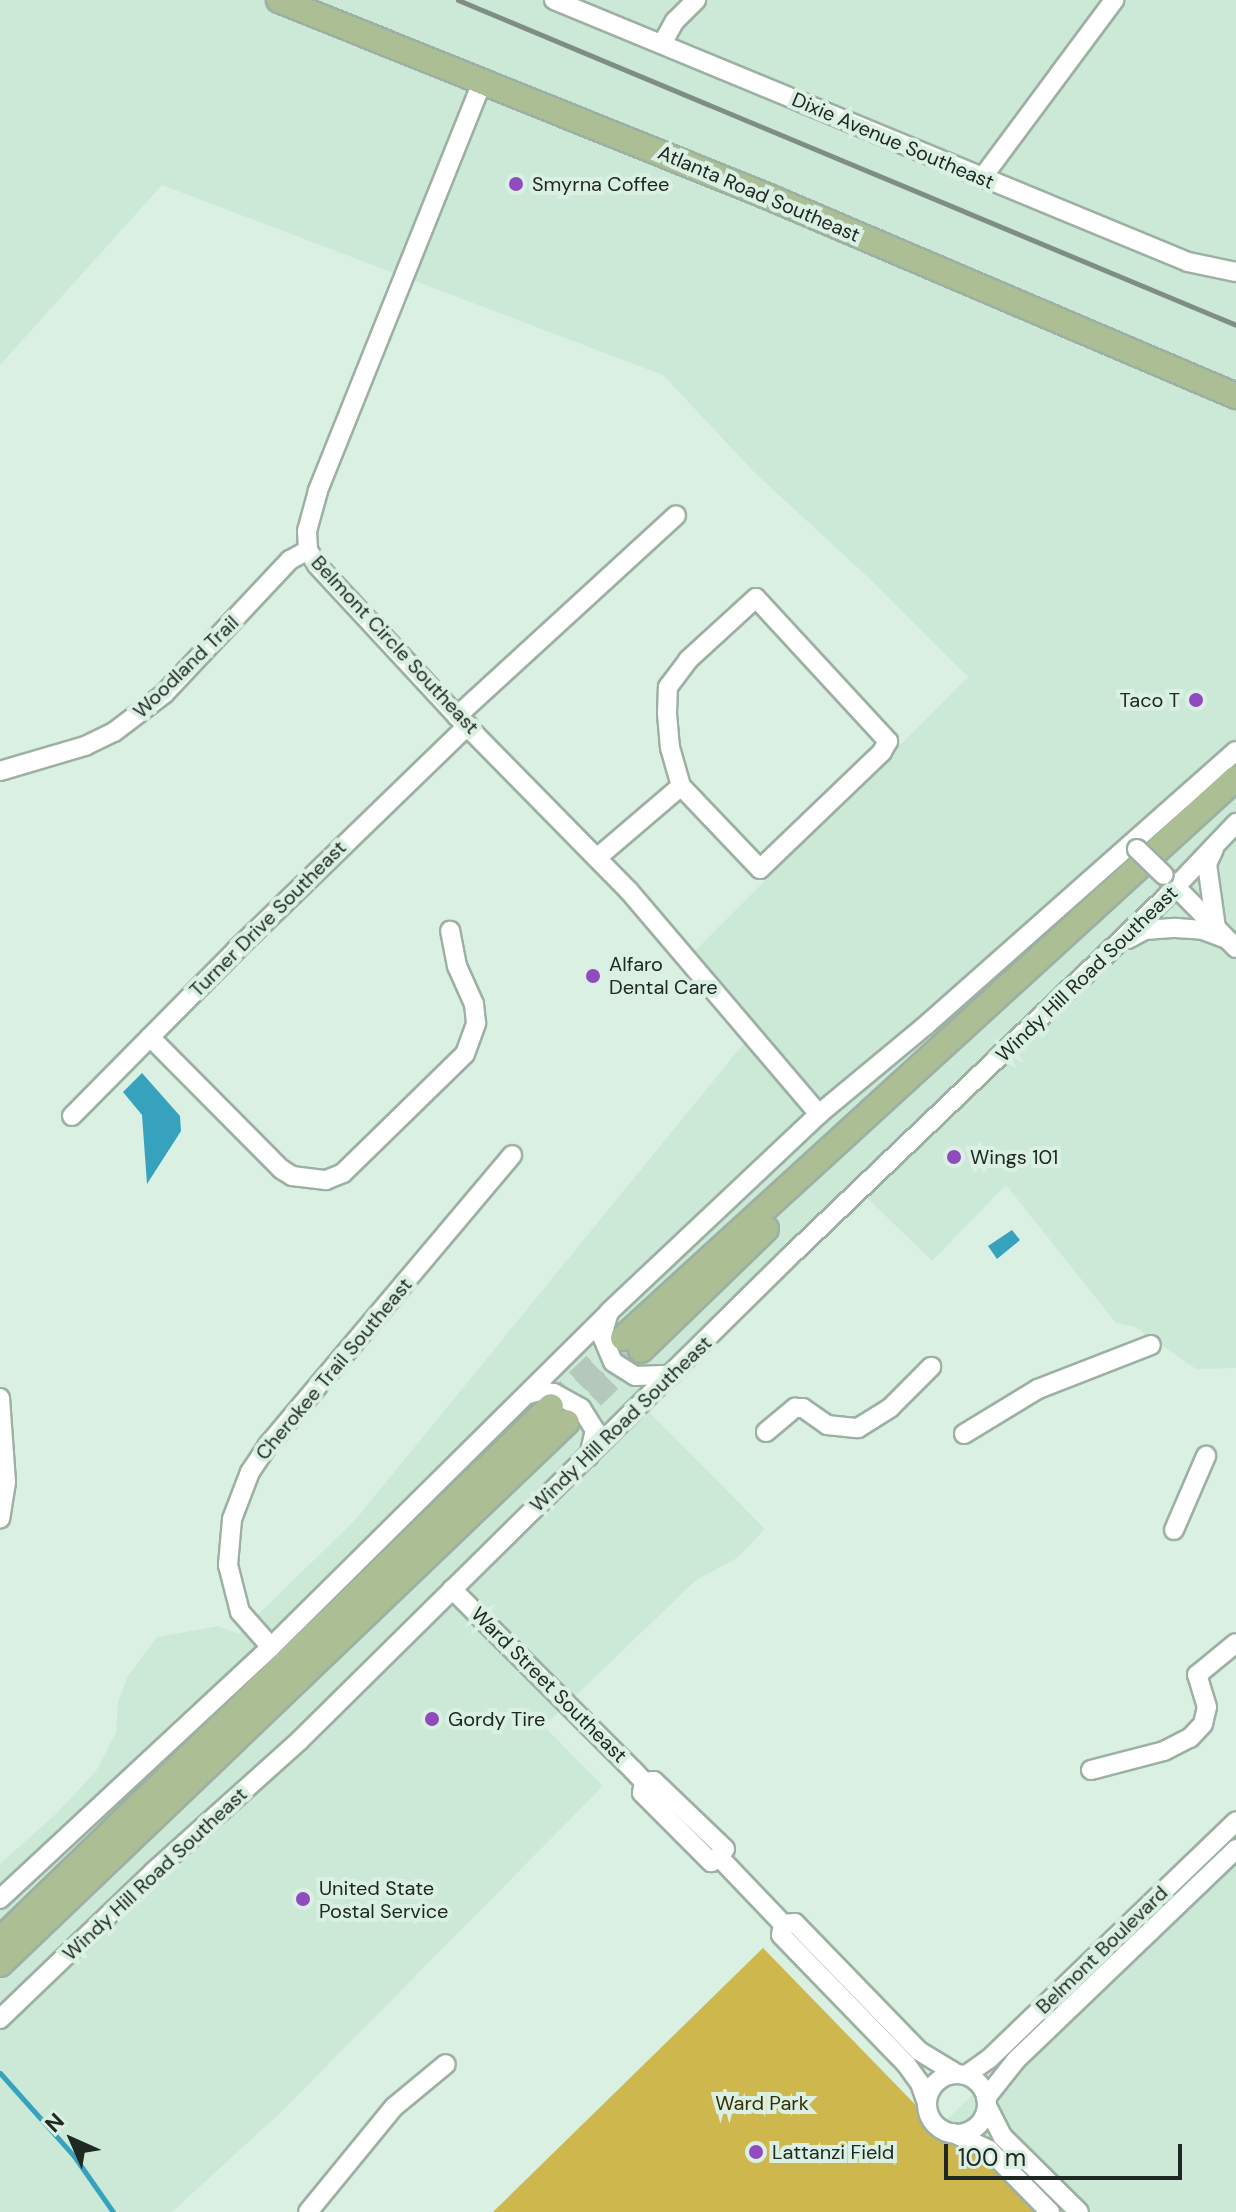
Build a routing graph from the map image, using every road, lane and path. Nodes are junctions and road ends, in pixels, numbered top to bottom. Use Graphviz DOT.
graph roads {
  1 [pos="279,0"];
  2 [pos="554,0"];
  3 [pos="696,0"];
  4 [pos="1114,0"];
  5 [pos="662,44"];
  6 [pos="483,80"];
  7 [pos="982,178"];
  8 [pos="1236,272"];
  9 [pos="1236,396"];
  10 [pos="676,515"];
  11 [pos="308,550"];
  12 [pos="463,720"];
  13 [pos="1236,751"];
  14 [pos="0,771"];
  15 [pos="1236,778"];
  16 [pos="681,786"];
  17 [pos="1236,796"];
  18 [pos="1236,823"];
  19 [pos="1216,844"];
  20 [pos="1134,846"];
  21 [pos="598,857"];
  22 [pos="1170,881"];
  23 [pos="450,931"];
  24 [pos="1226,938"];
  25 [pos="1116,945"];
  26 [pos="150,1037"];
  27 [pos="819,1114"];
  28 [pos="72,1116"];
  29 [pos="512,1155"];
  30 [pos="609,1312"];
  31 [pos="1151,1345"];
  32 [pos="931,1367"];
  33 [pos="671,1375"];
  34 [pos="525,1396"];
  35 [pos="0,1398"];
  36 [pos="766,1432"];
  37 [pos="964,1434"];
  38 [pos="589,1456"];
  39 [pos="1206,1456"];
  40 [pos="0,1519"];
  41 [pos="1174,1530"];
  42 [pos="452,1589"];
  43 [pos="1236,1643"];
  44 [pos="271,1647"];
  45 [pos="1091,1770"];
  46 [pos="1236,1821"];
  47 [pos="1236,1849"];
  48 [pos="3,1892"];
  49 [pos="783,1924"];
  50 [pos="0,1940"];
  51 [pos="0,1964"];
  52 [pos="0,2019"];
  53 [pos="446,2064"];
  54 [pos="962,2074"];
  55 [pos="986,2102"];
  56 [pos="927,2103"];
  57 [pos="953,2133"];
  58 [pos="308,2212"];
  59 [pos="1050,2212"];
  60 [pos="1079,2212"];
  1 -- 6 [label="main road, Atlanta Road Southeast"];
  2 -- 5 [label="street, Dixie Avenue Southeast"];
  3 -- 5 [label="street"];
  4 -- 7 [label="street"];
  5 -- 7 [label="street, Dixie Avenue Southeast"];
  6 -- 9 [label="main road, Atlanta Road Southeast"];
  6 -- 11 [label="street, Belmont Circle Southeast"];
  7 -- 8 [label="street, Dixie Avenue Southeast"];
  10 -- 12 [label="street, Turner Drive Southeast"];
  11 -- 12 [label="street, Belmont Circle Southeast"];
  11 -- 14 [label="street, Woodland Trail"];
  12 -- 21 [label="street, Belmont Circle Southeast"];
  12 -- 26 [label="street, Turner Drive Southeast"];
  13 -- 20 [label="street"];
  15 -- 17 [label="main road, Windy Hill Road Southeast"];
  16 -- 16 [label="street"];
  16 -- 21 [label="street"];
  18 -- 19 [label="street, Windy Hill Road Southeast"];
  19 -- 22 [label="street, Windy Hill Road Southeast"];
  19 -- 24 [label="street"];
  20 -- 22 [label="street, bridge"];
  20 -- 27 [label="street"];
  21 -- 27 [label="street, Belmont Circle Southeast"];
  22 -- 24 [label="street"];
  22 -- 25 [label="street, Windy Hill Road Southeast"];
  23 -- 26 [label="street"];
  24 -- 25 [label="street"];
  25 -- 33 [label="street, Windy Hill Road Southeast"];
  26 -- 28 [label="street, Turner Drive Southeast"];
  27 -- 30 [label="street"];
  29 -- 44 [label="street, Cherokee Trail Southeast"];
  30 -- 33 [label="street"];
  30 -- 34 [label="street"];
  31 -- 37 [label="street"];
  32 -- 36 [label="street"];
  33 -- 38 [label="street, Windy Hill Road Southeast"];
  34 -- 38 [label="street"];
  34 -- 44 [label="street"];
  35 -- 40 [label="street"];
  38 -- 42 [label="street, Windy Hill Road Southeast"];
  39 -- 41 [label="street"];
  42 -- 49 [label="street, Ward Street Southeast"];
  42 -- 52 [label="street, Windy Hill Road Southeast"];
  43 -- 45 [label="street"];
  44 -- 48 [label="street"];
  46 -- 54 [label="street, Belmont Boulevard"];
  47 -- 55 [label="street, Belmont Boulevard"];
  49 -- 54 [label="street, Ward Street Southeast"];
  49 -- 56 [label="street, Ward Street Southeast"];
  50 -- 51 [label="main road, Windy Hill Road Southeast"];
  53 -- 58 [label="street"];
  54 -- 55 [label="street, Ward Street Southeast"];
  54 -- 56 [label="street"];
  55 -- 57 [label="street"];
  55 -- 60 [label="street, Ward Street Southeast"];
  56 -- 57 [label="street, Ward Street Southeast"];
  57 -- 59 [label="street, Ward Street Southeast"];
}
